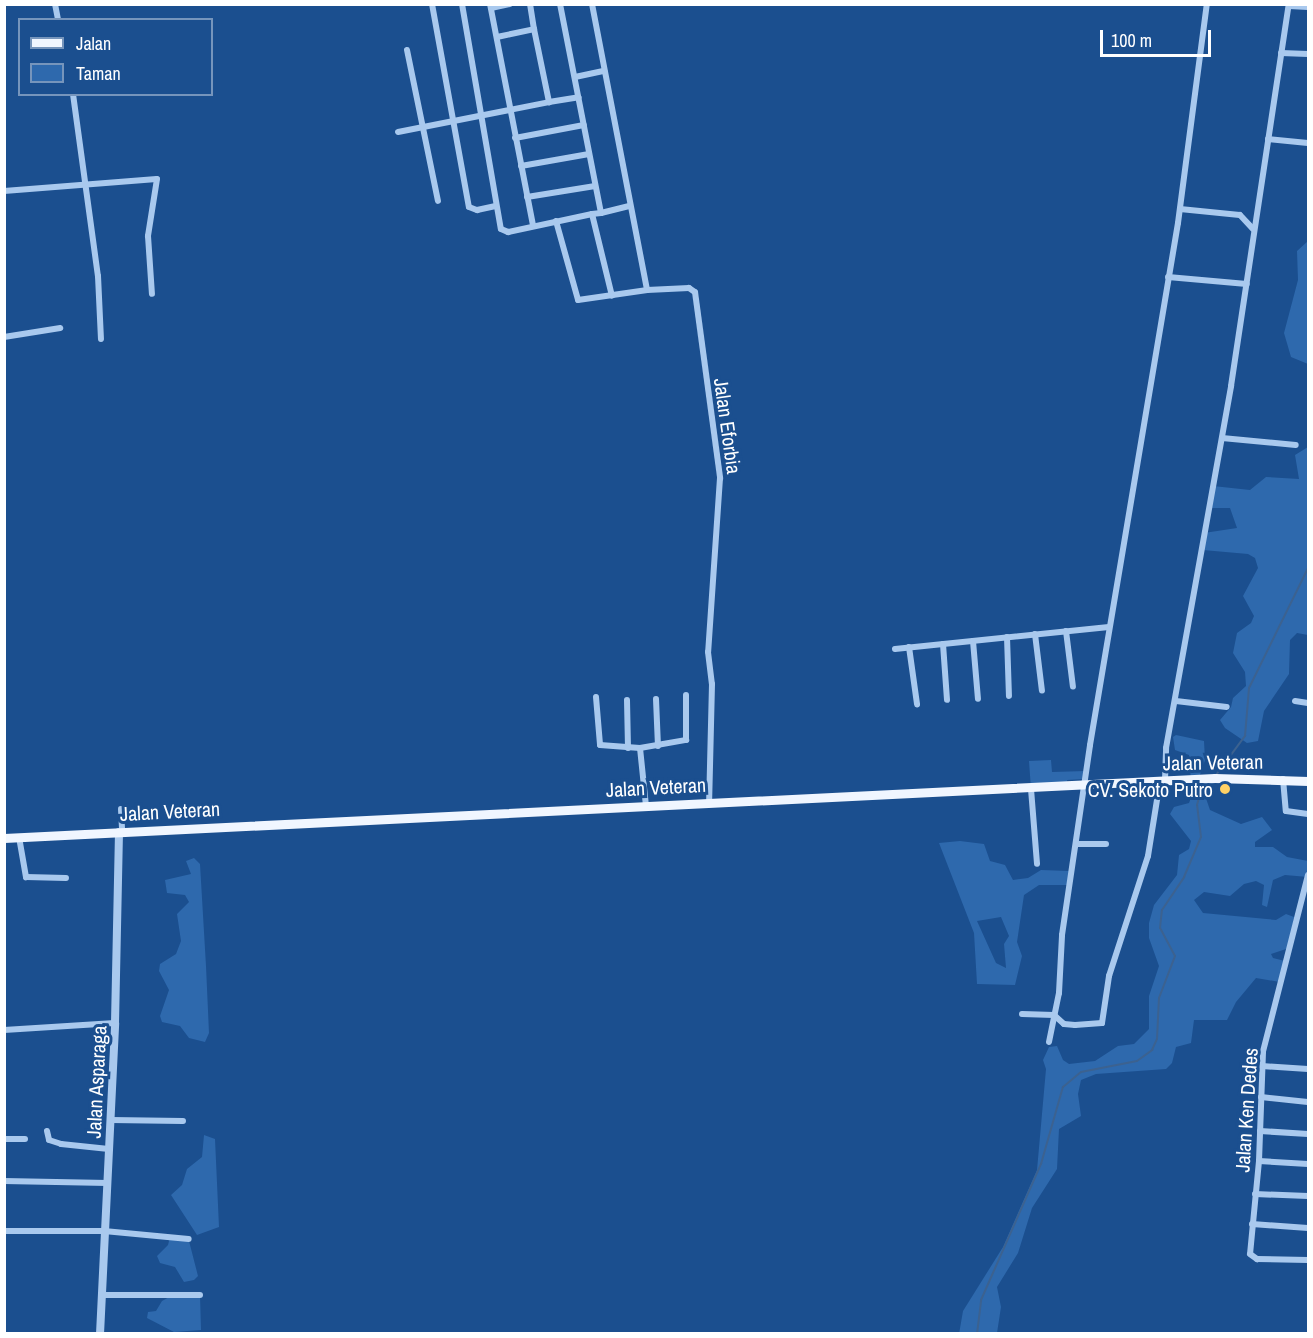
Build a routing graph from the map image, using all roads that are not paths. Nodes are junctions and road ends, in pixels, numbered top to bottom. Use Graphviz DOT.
graph roads {
  1 [pos="432,4"];
  2 [pos="462,4"];
  3 [pos="510,4"];
  4 [pos="530,4"];
  5 [pos="560,4"];
  6 [pos="592,4"];
  7 [pos="1207,4"];
  8 [pos="1289,5"];
  9 [pos="491,6"];
  10 [pos="1308,7"];
  11 [pos="534,29"];
  12 [pos="497,37"];
  13 [pos="407,50"];
  14 [pos="1281,53"];
  15 [pos="1308,54"];
  16 [pos="604,71"];
  17 [pos="575,77"];
  18 [pos="73,96"];
  19 [pos="579,97"];
  20 [pos="549,102"];
  21 [pos="509,110"];
  22 [pos="481,116"];
  23 [pos="452,121"];
  24 [pos="584,125"];
  25 [pos="423,127"];
  26 [pos="398,132"];
  27 [pos="515,138"];
  28 [pos="1268,139"];
  29 [pos="1308,143"];
  30 [pos="589,154"];
  31 [pos="521,166"];
  32 [pos="85,183"];
  33 [pos="595,186"];
  34 [pos="4,191"];
  35 [pos="527,197"];
  36 [pos="438,201"];
  37 [pos="496,206"];
  38 [pos="629,207"];
  39 [pos="1180,209"];
  40 [pos="601,213"];
  41 [pos="592,214"];
  42 [pos="556,221"];
  43 [pos="533,226"];
  44 [pos="1253,230"];
  45 [pos="1168,277"];
  46 [pos="1247,284"];
  47 [pos="647,290"];
  48 [pos="152,294"];
  49 [pos="612,296"];
  50 [pos="60,328"];
  51 [pos="4,337"];
  52 [pos="101,339"];
  53 [pos="1222,438"];
  54 [pos="1296,445"];
  55 [pos="1109,627"];
  56 [pos="1066,631"];
  57 [pos="1035,634"];
  58 [pos="1006,637"];
  59 [pos="973,641"];
  60 [pos="943,644"];
  61 [pos="909,647"];
  62 [pos="895,649"];
  63 [pos="1073,687"];
  64 [pos="1042,691"];
  65 [pos="686,695"];
  66 [pos="1009,696"];
  67 [pos="596,697"];
  68 [pos="656,699"];
  69 [pos="978,699"];
  70 [pos="627,700"];
  71 [pos="947,700"];
  72 [pos="1176,700"];
  73 [pos="1295,701"];
  74 [pos="917,704"];
  75 [pos="1308,704"];
  76 [pos="1227,707"];
  77 [pos="658,746"];
  78 [pos="628,748"];
  79 [pos="640,748"];
  80 [pos="1283,779"];
  81 [pos="1308,780"];
  82 [pos="1162,781"];
  83 [pos="1084,786"];
  84 [pos="1031,789"];
  85 [pos="709,803"];
  86 [pos="646,806"];
  87 [pos="121,809"];
  88 [pos="1308,814"];
  89 [pos="120,831"];
  90 [pos="19,837"];
  91 [pos="4,838"];
  92 [pos="1078,844"];
  93 [pos="1106,844"];
  94 [pos="1037,864"];
  95 [pos="1308,875"];
  96 [pos="66,878"];
  97 [pos="1022,1014"];
  98 [pos="1054,1015"];
  99 [pos="115,1023"];
  100 [pos="4,1030"];
  101 [pos="1049,1042"];
  102 [pos="1262,1066"];
  103 [pos="1308,1070"];
  104 [pos="1261,1097"];
  105 [pos="1308,1102"];
  106 [pos="111,1120"];
  107 [pos="183,1121"];
  108 [pos="47,1131"];
  109 [pos="1260,1131"];
  110 [pos="1308,1134"];
  111 [pos="4,1139"];
  112 [pos="25,1139"];
  113 [pos="110,1149"];
  114 [pos="1259,1161"];
  115 [pos="1308,1164"];
  116 [pos="4,1180"];
  117 [pos="108,1183"];
  118 [pos="1255,1194"];
  119 [pos="1308,1196"];
  120 [pos="1252,1224"];
  121 [pos="1308,1228"];
  122 [pos="4,1231"];
  123 [pos="104,1231"];
  124 [pos="189,1239"];
  125 [pos="1308,1260"];
  126 [pos="102,1295"];
  127 [pos="200,1295"];
  128 [pos="100,1334"];
  1 -- 23 [label="street"];
  2 -- 22 [label="street"];
  3 -- 9 [label="street"];
  4 -- 11 [label="street"];
  5 -- 17 [label="street"];
  6 -- 16 [label="street"];
  7 -- 39 [label="street"];
  8 -- 10 [label="street"];
  8 -- 14 [label="street"];
  9 -- 12 [label="street"];
  11 -- 12 [label="street"];
  11 -- 20 [label="street"];
  12 -- 21 [label="street"];
  13 -- 25 [label="street"];
  14 -- 15 [label="street"];
  14 -- 28 [label="street"];
  16 -- 17 [label="street"];
  16 -- 38 [label="street"];
  17 -- 19 [label="street"];
  18 -- 32 [label="street"];
  19 -- 20 [label="street"];
  19 -- 24 [label="street"];
  20 -- 21 [label="street"];
  21 -- 22 [label="street"];
  21 -- 27 [label="street"];
  22 -- 23 [label="street"];
  22 -- 37 [label="street"];
  23 -- 25 [label="street"];
  23 -- 37 [label="street"];
  24 -- 27 [label="street"];
  24 -- 30 [label="street"];
  25 -- 26 [label="street"];
  25 -- 36 [label="street"];
  27 -- 31 [label="street"];
  28 -- 29 [label="street"];
  28 -- 44 [label="street"];
  30 -- 31 [label="street"];
  30 -- 33 [label="street"];
  31 -- 35 [label="street"];
  32 -- 34 [label="street"];
  32 -- 48 [label="street"];
  32 -- 52 [label="street"];
  33 -- 35 [label="street"];
  33 -- 40 [label="street"];
  35 -- 43 [label="street"];
  37 -- 43 [label="street"];
  38 -- 40 [label="street"];
  38 -- 47 [label="street"];
  39 -- 44 [label="street"];
  39 -- 45 [label="street"];
  40 -- 41 [label="street"];
  41 -- 42 [label="street"];
  41 -- 49 [label="street"];
  42 -- 43 [label="street"];
  42 -- 49 [label="street, Jalan Eforbia"];
  44 -- 46 [label="street"];
  45 -- 46 [label="street"];
  45 -- 55 [label="street"];
  46 -- 53 [label="street"];
  47 -- 49 [label="street, Jalan Eforbia"];
  47 -- 85 [label="street, Jalan Eforbia"];
  50 -- 51 [label="street"];
  53 -- 54 [label="street"];
  53 -- 72 [label="street"];
  55 -- 56 [label="street"];
  55 -- 83 [label="street"];
  56 -- 57 [label="street"];
  56 -- 63 [label="street"];
  57 -- 58 [label="street"];
  57 -- 64 [label="street"];
  58 -- 59 [label="street"];
  58 -- 66 [label="street"];
  59 -- 60 [label="street"];
  59 -- 69 [label="street"];
  60 -- 61 [label="street"];
  60 -- 71 [label="street"];
  61 -- 62 [label="street"];
  61 -- 74 [label="street"];
  65 -- 77 [label="street"];
  67 -- 78 [label="street"];
  68 -- 77 [label="street"];
  70 -- 78 [label="street"];
  72 -- 76 [label="street"];
  72 -- 82 [label="street"];
  73 -- 75 [label="street"];
  77 -- 79 [label="street"];
  78 -- 79 [label="street"];
  79 -- 86 [label="street"];
  80 -- 81 [label="main road, Jalan Veteran"];
  80 -- 82 [label="main road, Jalan Veteran"];
  80 -- 88 [label="street"];
  82 -- 83 [label="main road, Jalan Veteran"];
  82 -- 98 [label="street"];
  83 -- 84 [label="main road, Jalan Veteran"];
  83 -- 92 [label="street"];
  84 -- 85 [label="main road, Jalan Veteran"];
  84 -- 94 [label="street"];
  85 -- 86 [label="main road, Jalan Veteran"];
  86 -- 89 [label="main road, Jalan Veteran"];
  87 -- 89 [label="street"];
  89 -- 90 [label="main road, Jalan Veteran"];
  89 -- 99 [label="street, Jalan Asparaga"];
  90 -- 91 [label="main road, Jalan Veteran"];
  90 -- 96 [label="street"];
  92 -- 93 [label="street"];
  92 -- 98 [label="street"];
  95 -- 102 [label="street, Jalan Ken Dedes"];
  97 -- 98 [label="street"];
  98 -- 101 [label="street"];
  99 -- 100 [label="street"];
  99 -- 106 [label="street, Jalan Asparaga"];
  102 -- 103 [label="street"];
  102 -- 104 [label="street, Jalan Ken Dedes"];
  104 -- 105 [label="street"];
  104 -- 109 [label="street, Jalan Ken Dedes"];
  106 -- 107 [label="street"];
  106 -- 113 [label="street, Jalan Asparaga"];
  108 -- 113 [label="street"];
  109 -- 110 [label="street"];
  109 -- 114 [label="street, Jalan Ken Dedes"];
  111 -- 112 [label="street"];
  113 -- 117 [label="street, Jalan Asparaga"];
  114 -- 115 [label="street"];
  114 -- 118 [label="street, Jalan Ken Dedes"];
  116 -- 117 [label="street"];
  117 -- 123 [label="street, Jalan Asparaga"];
  118 -- 119 [label="street"];
  118 -- 120 [label="street, Jalan Ken Dedes"];
  120 -- 121 [label="street"];
  120 -- 125 [label="street, Jalan Ken Dedes"];
  122 -- 123 [label="street"];
  123 -- 124 [label="street"];
  123 -- 126 [label="street, Jalan Asparaga"];
  126 -- 127 [label="street"];
  126 -- 128 [label="street, Jalan Asparaga"];
}
